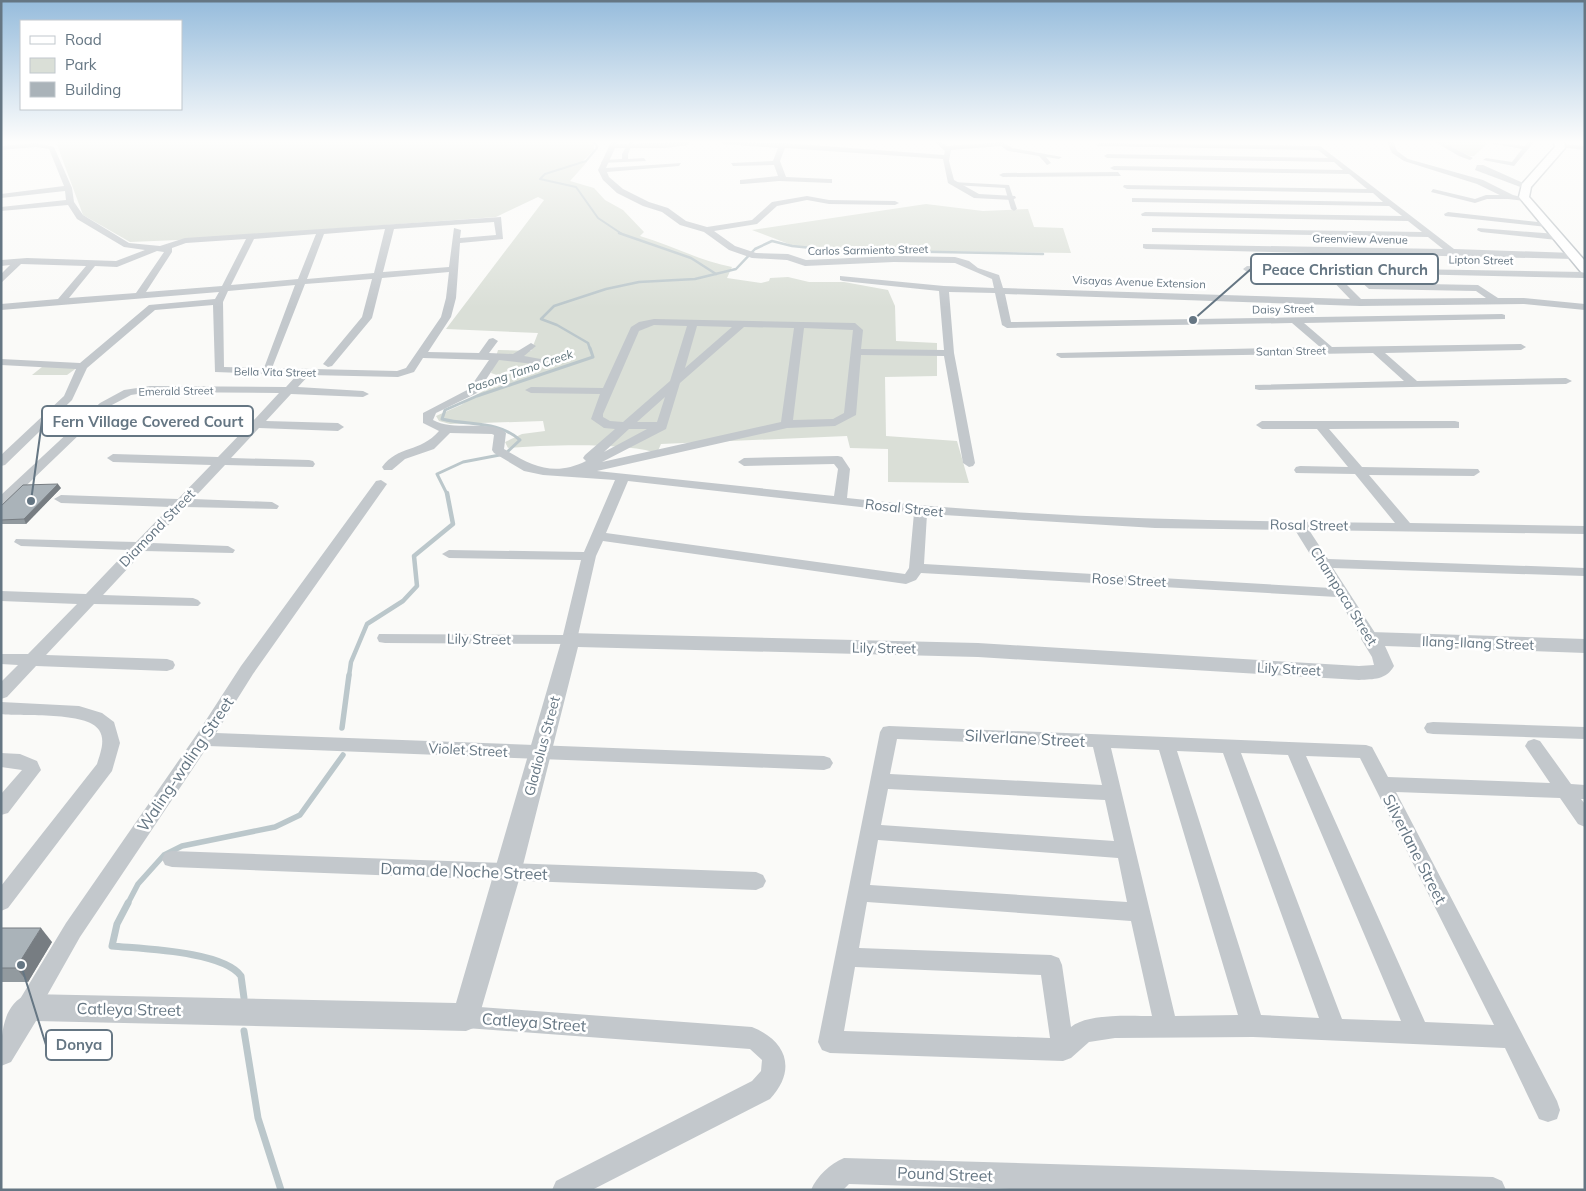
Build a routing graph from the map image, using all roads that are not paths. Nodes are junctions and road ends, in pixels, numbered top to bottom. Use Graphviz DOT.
graph roads {
  1 [pos="69,198"];
  2 [pos="631,198"];
  3 [pos="1005,198"];
  4 [pos="1012,198"];
  5 [pos="1383,198"];
  6 [pos="1461,198"];
  7 [pos="1484,198"];
  8 [pos="1515,198"];
  9 [pos="1525,199"];
  10 [pos="1135,200"];
  11 [pos="70,202"];
  12 [pos="895,203"];
  13 [pos="1391,204"];
  14 [pos="1,209"];
  15 [pos="1014,209"];
  16 [pos="1145,214"];
  17 [pos="1448,214"];
  18 [pos="1410,219"];
  19 [pos="458,222"];
  20 [pos="1547,225"];
  21 [pos="390,227"];
  22 [pos="708,230"];
  23 [pos="1155,230"];
  24 [pos="1482,230"];
  25 [pos="321,232"];
  26 [pos="1430,234"];
  27 [pos="251,237"];
  28 [pos="1557,237"];
  29 [pos="456,240"];
  30 [pos="1146,246"];
  31 [pos="1166,247"];
  32 [pos="168,248"];
  33 [pos="154,249"];
  34 [pos="1452,252"];
  35 [pos="1574,256"];
  36 [pos="19,261"];
  37 [pos="1,263"];
  38 [pos="93,263"];
  39 [pos="1585,269"];
  40 [pos="453,270"];
  41 [pos="1247,270"];
  42 [pos="1585,274"];
  43 [pos="378,276"];
  44 [pos="843,278"];
  45 [pos="1,280"];
  46 [pos="302,282"];
  47 [pos="224,288"];
  48 [pos="944,289"];
  49 [pos="1000,290"];
  50 [pos="139,295"];
  51 [pos="1271,299"];
  52 [pos="1483,301"];
  53 [pos="1496,301"];
  54 [pos="61,302"];
  55 [pos="218,302"];
  56 [pos="1360,303"];
  57 [pos="1,307"];
  58 [pos="1585,307"];
  59 [pos="1296,321"];
  60 [pos="693,323"];
  61 [pos="742,323"];
  62 [pos="799,324"];
  63 [pos="494,341"];
  64 [pos="531,346"];
  65 [pos="1521,347"];
  66 [pos="1330,350"];
  67 [pos="1376,350"];
  68 [pos="857,352"];
  69 [pos="423,353"];
  70 [pos="949,353"];
  71 [pos="1061,355"];
  72 [pos="482,356"];
  73 [pos="496,356"];
  74 [pos="515,357"];
  75 [pos="1,362"];
  76 [pos="542,362"];
  77 [pos="328,364"];
  78 [pos="83,366"];
  79 [pos="268,366"];
  80 [pos="306,372"];
  81 [pos="1566,381"];
  82 [pos="1414,384"];
  83 [pos="1259,387"];
  84 [pos="288,390"];
  85 [pos="531,390"];
  86 [pos="607,391"];
  87 [pos="363,394"];
  88 [pos="155,422"];
  89 [pos="787,424"];
  90 [pos="256,425"];
  91 [pos="1262,425"];
  92 [pos="1320,425"];
  93 [pos="1456,425"];
  94 [pos="662,426"];
  95 [pos="338,427"];
  96 [pos="447,429"];
  97 [pos="113,458"];
  98 [pos="1,462"];
  99 [pos="221,462"];
  100 [pos="744,462"];
  101 [pos="969,463"];
  102 [pos="310,464"];
  103 [pos="388,466"];
  104 [pos="1300,470"];
  105 [pos="1357,470"];
  106 [pos="1474,472"];
  107 [pos="572,473"];
  108 [pos="623,477"];
  109 [pos="380,484"];
  110 [pos="62,498"];
  111 [pos="840,501"];
  112 [pos="1,502"];
  113 [pos="182,503"];
  114 [pos="271,506"];
  115 [pos="921,510"];
  116 [pos="1299,525"];
  117 [pos="1405,526"];
  118 [pos="1585,530"];
  119 [pos="598,536"];
  120 [pos="21,542"];
  121 [pos="140,546"];
  122 [pos="228,550"];
  123 [pos="449,554"];
  124 [pos="589,556"];
  125 [pos="1323,563"];
  126 [pos="1585,572"];
  127 [pos="911,574"];
  128 [pos="1342,593"];
  129 [pos="1,596"];
  130 [pos="89,599"];
  131 [pos="193,603"];
  132 [pos="385,638"];
  133 [pos="1371,639"];
  134 [pos="570,640"];
  135 [pos="1585,646"];
  136 [pos="1,659"];
  137 [pos="31,660"];
  138 [pos="166,665"];
  139 [pos="1382,670"];
  140 [pos="5,688"];
  141 [pos="1,708"];
  142 [pos="1433,728"];
  143 [pos="1585,733"];
  144 [pos="203,739"];
  145 [pos="1102,741"];
  146 [pos="1166,744"];
  147 [pos="1229,746"];
  148 [pos="1534,746"];
  149 [pos="1294,749"];
  150 [pos="540,753"];
  151 [pos="1,760"];
  152 [pos="824,763"];
  153 [pos="879,781"];
  154 [pos="1382,784"];
  155 [pos="1565,791"];
  156 [pos="8,792"];
  157 [pos="1585,792"];
  158 [pos="1113,794"];
  159 [pos="1,808"];
  160 [pos="1585,819"];
  161 [pos="870,832"];
  162 [pos="1126,850"];
  163 [pos="172,859"];
  164 [pos="508,873"];
  165 [pos="756,881"];
  166 [pos="858,893"];
  167 [pos="1,902"];
  168 [pos="1140,912"];
  169 [pos="847,957"];
  170 [pos="28,1007"];
  171 [pos="466,1017"];
  172 [pos="1253,1026"];
  173 [pos="1166,1027"];
  174 [pos="1335,1031"];
  175 [pos="1418,1033"];
  176 [pos="1512,1037"];
  177 [pos="1063,1050"];
  178 [pos="1,1052"];
  179 [pos="1548,1110"];
  180 [pos="565,1190"];
  181 [pos="824,1190"];
  182 [pos="1493,1190"];
  1 -- 11 [label="street"];
  2 -- 22 [label="street, Carlos Sarmiento Street"];
  3 -- 4 [label="street"];
  4 -- 15 [label="street"];
  5 -- 13 [label="street"];
  6 -- 7 [label="street"];
  8 -- 9 [label="street"];
  9 -- 20 [label="main road"];
  10 -- 13 [label="street"];
  10 -- 16 [label="street"];
  11 -- 14 [label="street"];
  11 -- 33 [label="street"];
  12 -- 22 [label="street"];
  13 -- 18 [label="street"];
  16 -- 18 [label="street"];
  16 -- 23 [label="street"];
  17 -- 20 [label="street"];
  18 -- 26 [label="street"];
  19 -- 21 [label="street"];
  19 -- 29 [label="street, Bella Vita Street"];
  19 -- 29 [label="street"];
  20 -- 28 [label="main road"];
  21 -- 25 [label="street"];
  21 -- 43 [label="street"];
  22 -- 49 [label="street, Carlos Sarmiento Street"];
  23 -- 26 [label="street"];
  23 -- 31 [label="street"];
  24 -- 28 [label="street"];
  25 -- 27 [label="street"];
  25 -- 46 [label="street"];
  26 -- 34 [label="street"];
  27 -- 32 [label="street"];
  27 -- 47 [label="street"];
  28 -- 35 [label="main road"];
  29 -- 40 [label="street, Bella Vita Street"];
  30 -- 31 [label="street, Greenview Avenue"];
  31 -- 34 [label="street, Greenview Avenue"];
  32 -- 33 [label="street"];
  32 -- 50 [label="street"];
  33 -- 38 [label="street"];
  34 -- 35 [label="street, Greenview Avenue"];
  35 -- 39 [label="main road"];
  36 -- 37 [label="street"];
  36 -- 38 [label="street"];
  36 -- 45 [label="street"];
  38 -- 54 [label="street"];
  40 -- 43 [label="street"];
  40 -- 69 [label="street, Bella Vita Street"];
  41 -- 56 [label="street"];
  42 -- 53 [label="street, Lipton Street"];
  43 -- 46 [label="street"];
  43 -- 77 [label="street"];
  44 -- 48 [label="street, Visayas Avenue Extension"];
  46 -- 47 [label="street"];
  46 -- 79 [label="street"];
  47 -- 50 [label="street"];
  47 -- 55 [label="street"];
  48 -- 49 [label="street, Visayas Avenue Extension"];
  48 -- 70 [label="street"];
  49 -- 51 [label="street, Visayas Avenue Extension"];
  49 -- 59 [label="street, Daisy Street"];
  50 -- 54 [label="street"];
  51 -- 56 [label="street, Visayas Avenue Extension"];
  51 -- 59 [label="street"];
  52 -- 53 [label="street, Visayas Avenue Extension"];
  52 -- 56 [label="street, Visayas Avenue Extension"];
  52 -- 59 [label="street, Daisy Street"];
  53 -- 58 [label="street, Visayas Avenue Extension"];
  54 -- 57 [label="street"];
  55 -- 78 [label="street"];
  55 -- 80 [label="street, Bella Vita Street"];
  59 -- 66 [label="street"];
  60 -- 61 [label="street"];
  60 -- 86 [label="street"];
  60 -- 94 [label="street"];
  61 -- 62 [label="street"];
  61 -- 107 [label="street"];
  62 -- 68 [label="street"];
  62 -- 89 [label="street"];
  63 -- 72 [label="street"];
  64 -- 74 [label="street"];
  65 -- 67 [label="street, Santan Street"];
  66 -- 67 [label="street, Santan Street"];
  66 -- 71 [label="street, Santan Street"];
  67 -- 82 [label="street"];
  68 -- 70 [label="street"];
  68 -- 89 [label="street"];
  69 -- 72 [label="street"];
  69 -- 80 [label="street, Bella Vita Street"];
  70 -- 101 [label="street"];
  72 -- 73 [label="street"];
  73 -- 74 [label="street"];
  73 -- 96 [label="street, Rosal Street"];
  74 -- 76 [label="street"];
  75 -- 78 [label="street"];
  78 -- 98 [label="street"];
  80 -- 84 [label="street, Diamond Street"];
  81 -- 82 [label="street"];
  82 -- 83 [label="street"];
  84 -- 87 [label="street, Emerald Street"];
  84 -- 90 [label="street, Diamond Street"];
  84 -- 112 [label="street, Emerald Street"];
  85 -- 86 [label="street"];
  86 -- 94 [label="street"];
  88 -- 90 [label="street"];
  89 -- 107 [label="street"];
  90 -- 95 [label="street"];
  90 -- 99 [label="street, Diamond Street"];
  91 -- 92 [label="street"];
  92 -- 93 [label="street"];
  92 -- 105 [label="street"];
  94 -- 107 [label="street"];
  96 -- 103 [label="street"];
  96 -- 107 [label="street, Rosal Street"];
  97 -- 99 [label="street"];
  99 -- 102 [label="street"];
  99 -- 113 [label="street, Diamond Street"];
  100 -- 111 [label="street"];
  104 -- 105 [label="street"];
  105 -- 106 [label="street"];
  105 -- 117 [label="street"];
  107 -- 108 [label="street, Rosal Street"];
  108 -- 111 [label="street, Rosal Street"];
  108 -- 119 [label="street, Gladiolus Street"];
  109 -- 144 [label="street, Waling-waling Street"];
  110 -- 113 [label="street"];
  111 -- 115 [label="street, Rosal Street"];
  113 -- 114 [label="street"];
  113 -- 121 [label="street, Diamond Street"];
  115 -- 116 [label="street, Rosal Street"];
  115 -- 127 [label="street"];
  116 -- 117 [label="street, Rosal Street"];
  116 -- 125 [label="street, Champaca Street"];
  117 -- 118 [label="street, Rosal Street"];
  119 -- 124 [label="street, Gladiolus Street"];
  119 -- 127 [label="street, Rose Street"];
  120 -- 121 [label="street"];
  121 -- 122 [label="street"];
  121 -- 130 [label="street, Diamond Street"];
  123 -- 124 [label="street"];
  124 -- 134 [label="street, Gladiolus Street"];
  125 -- 126 [label="street"];
  125 -- 128 [label="street, Champaca Street"];
  127 -- 128 [label="street, Rose Street"];
  128 -- 133 [label="street, Champaca Street"];
  129 -- 130 [label="street"];
  130 -- 131 [label="street"];
  130 -- 137 [label="street, Diamond Street"];
  132 -- 134 [label="street, Lily Street"];
  133 -- 135 [label="street, Ilang-Ilang Street"];
  133 -- 139 [label="street, Champaca Street"];
  134 -- 139 [label="street, Lily Street"];
  134 -- 150 [label="street, Gladiolus Street"];
  136 -- 137 [label="street"];
  137 -- 138 [label="street"];
  137 -- 140 [label="street, Diamond Street"];
  141 -- 167 [label="street"];
  142 -- 143 [label="street"];
  144 -- 150 [label="street, Violet Street"];
  144 -- 170 [label="street, Waling-waling Street"];
  145 -- 146 [label="street, Silverlane Street"];
  145 -- 153 [label="street, Silverlane Street"];
  145 -- 158 [label="street"];
  146 -- 147 [label="street, Silverlane Street"];
  146 -- 172 [label="street"];
  147 -- 149 [label="street, Silverlane Street"];
  147 -- 174 [label="street"];
  148 -- 155 [label="street"];
  149 -- 154 [label="street, Silverlane Street"];
  149 -- 175 [label="street"];
  150 -- 152 [label="street, Violet Street"];
  150 -- 164 [label="street, Gladiolus Street"];
  151 -- 156 [label="street"];
  153 -- 158 [label="street"];
  153 -- 161 [label="street, Silverlane Street"];
  154 -- 155 [label="street"];
  154 -- 176 [label="street, Silverlane Street"];
  155 -- 157 [label="street"];
  155 -- 160 [label="street"];
  156 -- 159 [label="street"];
  158 -- 162 [label="street"];
  161 -- 162 [label="street"];
  161 -- 166 [label="street, Silverlane Street"];
  162 -- 168 [label="street"];
  163 -- 164 [label="street, Dama de Noche Street"];
  164 -- 165 [label="street, Dama de Noche Street"];
  164 -- 171 [label="street, Gladiolus Street"];
  166 -- 168 [label="street"];
  166 -- 169 [label="street, Silverlane Street"];
  168 -- 173 [label="street"];
  169 -- 177 [label="street"];
  169 -- 177 [label="street, Silverlane Street"];
  170 -- 171 [label="street, Catleya Street"];
  170 -- 178 [label="street, Waling-waling Street"];
  171 -- 180 [label="street, Catleya Street"];
  172 -- 173 [label="street"];
  172 -- 174 [label="street"];
  173 -- 177 [label="street"];
  174 -- 175 [label="street"];
  175 -- 176 [label="street"];
  176 -- 179 [label="street, Silverlane Street"];
  181 -- 182 [label="street, Pound Street"];
}
